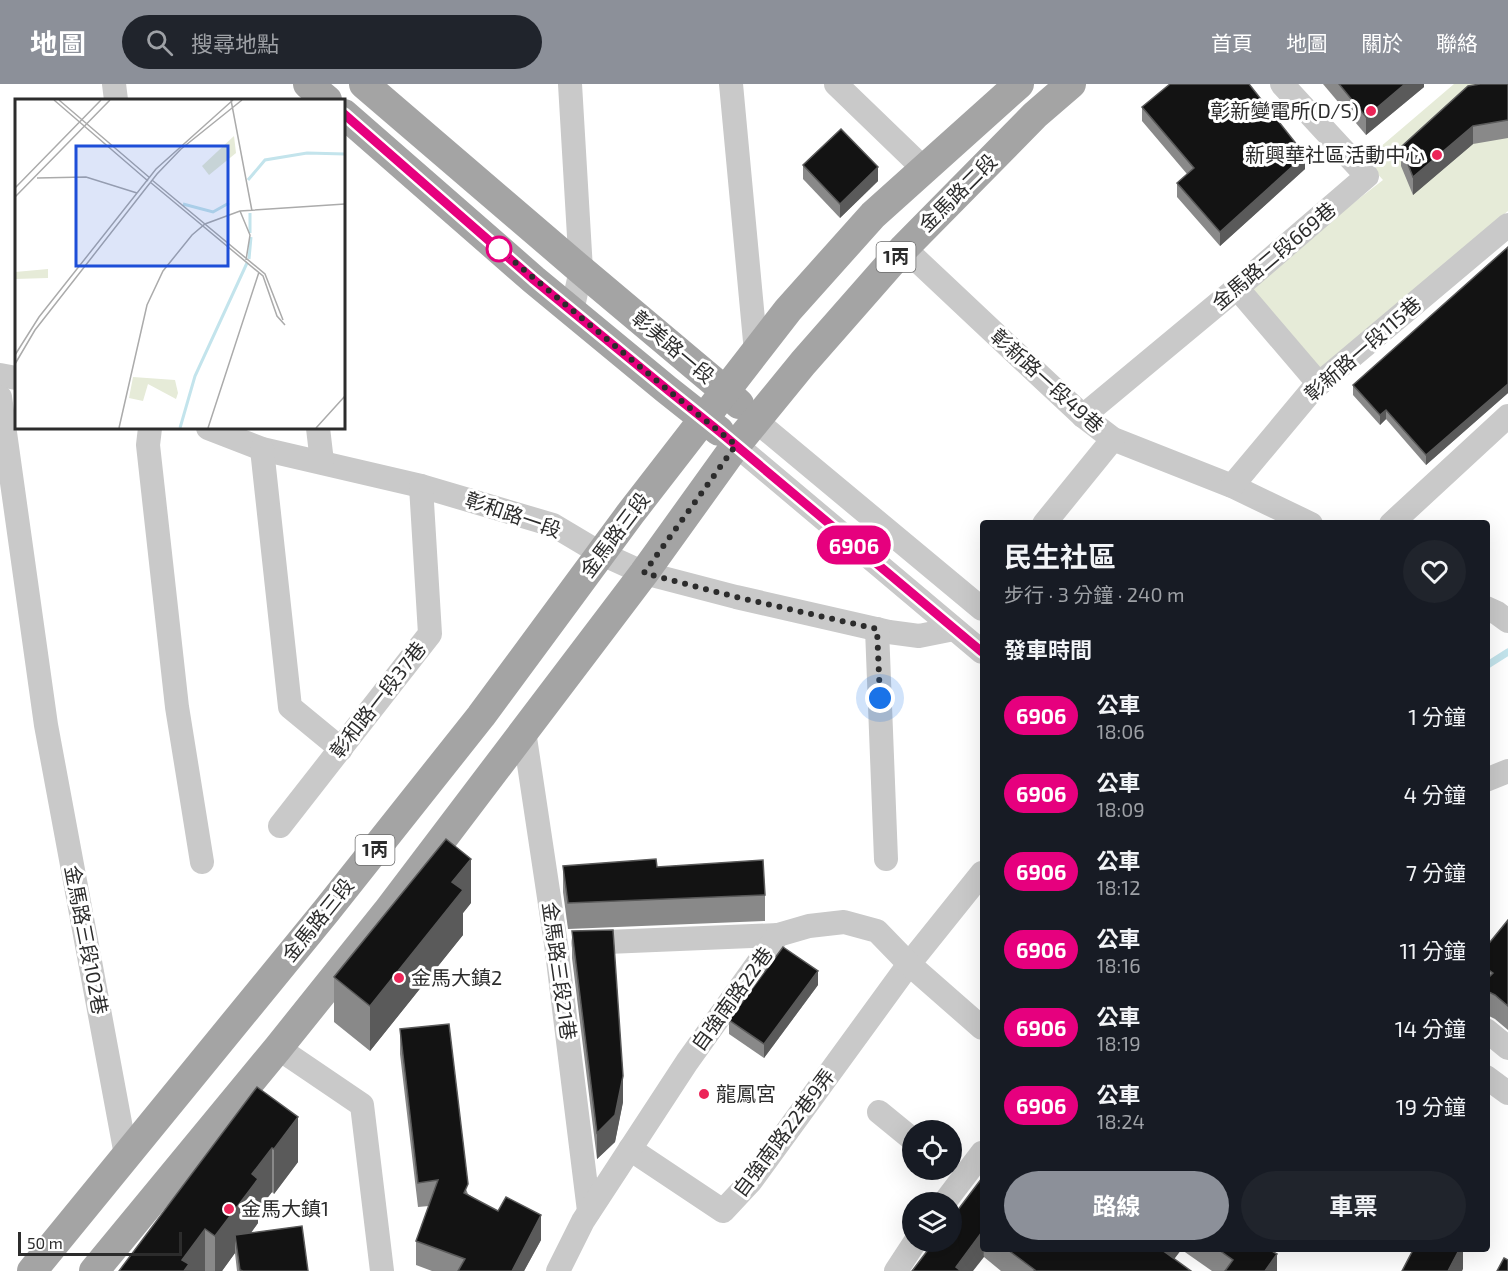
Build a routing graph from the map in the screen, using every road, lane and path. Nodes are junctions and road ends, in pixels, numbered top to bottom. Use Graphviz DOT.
graph roads {
  1 [pos="114,84"];
  2 [pos="308,84"];
  3 [pos="364,84"];
  4 [pos="570,84"];
  5 [pos="731,84"];
  6 [pos="836,84"];
  7 [pos="1071,84"];
  8 [pos="1282,84"];
  9 [pos="1006,88"];
  10 [pos="116,99"];
  11 [pos="326,99"];
  12 [pos="345,115"];
  13 [pos="924,169"];
  14 [pos="1508,225"];
  15 [pos="904,248"];
  16 [pos="581,270"];
  17 [pos="1237,288"];
  18 [pos="572,311"];
  19 [pos="756,351"];
  20 [pos="0,375"];
  21 [pos="15,378"];
  22 [pos="1319,384"];
  23 [pos="725,391"];
  24 [pos="0,398"];
  25 [pos="1083,416"];
  26 [pos="1508,416"];
  27 [pos="704,419"];
  28 [pos="756,421"];
  29 [pos="150,429"];
  30 [pos="211,429"];
  31 [pos="318,429"];
  32 [pos="1113,439"];
  33 [pos="736,445"];
  34 [pos="262,449"];
  35 [pos="322,462"];
  36 [pos="421,486"];
  37 [pos="1232,486"];
  38 [pos="1047,520"];
  39 [pos="1303,520"];
  40 [pos="1395,520"];
  41 [pos="600,552"];
  42 [pos="644,573"];
  43 [pos="980,603"];
  44 [pos="877,629"];
  45 [pos="954,629"];
  46 [pos="980,650"];
  47 [pos="524,731"];
  48 [pos="341,749"];
  49 [pos="1508,771"];
  50 [pos="1490,778"];
  51 [pos="280,826"];
  52 [pos="886,859"];
  53 [pos="202,862"];
  54 [pos="980,875"];
  55 [pos="778,935"];
  56 [pos="556,944"];
  57 [pos="909,964"];
  58 [pos="980,1026"];
  59 [pos="1490,1033"];
  60 [pos="278,1048"];
  61 [pos="1508,1048"];
  62 [pos="1490,1080"];
  63 [pos="1508,1093"];
  64 [pos="879,1112"];
  65 [pos="902,1131"];
  66 [pos="630,1149"];
  67 [pos="126,1155"];
  68 [pos="980,1155"];
  69 [pos="962,1170"];
  70 [pos="589,1211"];
  71 [pos="908,1252"];
  72 [pos="32,1271"];
  73 [pos="94,1271"];
  74 [pos="382,1271"];
  75 [pos="558,1271"];
  76 [pos="896,1271"];
  1 -- 10 [label="street"];
  2 -- 11 [label="main road"];
  3 -- 16 [label="main road, 彰美路一段"];
  4 -- 16 [label="street"];
  5 -- 19 [label="street"];
  6 -- 13 [label="street"];
  7 -- 15 [label="main road, 金馬路二段 / 1丙"];
  8 -- 17 [label="street, 金馬路二段669巷"];
  9 -- 13 [label="main road, 金馬路二段 / 1丙"];
  12 -- 18 [label="main road, 彰美路一段"];
  13 -- 19 [label="main road, 金馬路二段 / 1丙"];
  14 -- 22 [label="street, 彰新路一段115巷"];
  15 -- 25 [label="street, 彰新路一段49巷"];
  15 -- 28 [label="main road, 金馬路二段 / 1丙"];
  16 -- 18 [label="street"];
  16 -- 23 [label="main road, 彰美路一段"];
  17 -- 22 [label="street"];
  17 -- 25 [label="street, 金馬路二段669巷"];
  18 -- 27 [label="main road, 彰美路一段"];
  19 -- 23 [label="main road, 金馬路二段 / 1丙"];
  20 -- 21 [label="street"];
  22 -- 37 [label="street, 彰新路一段115巷"];
  23 -- 27 [label="main road, 金馬路二段 / 1丙"];
  23 -- 28 [label="main road, 彰美路一段"];
  24 -- 67 [label="street, 金馬路三段102巷"];
  25 -- 32 [label="street, 彰新路一段49巷"];
  26 -- 40 [label="street"];
  27 -- 33 [label="main road, 彰美路一段"];
  27 -- 41 [label="main road, 金馬路三段 / 1丙"];
  28 -- 33 [label="main road, 金馬路二段 / 1丙"];
  28 -- 43 [label="street, 彰美路一段"];
  29 -- 53 [label="street"];
  30 -- 34 [label="street, 彰和路一段"];
  31 -- 35 [label="street"];
  32 -- 37 [label="street, 彰新路一段49巷"];
  32 -- 38 [label="street"];
  33 -- 42 [label="main road, 1丙"];
  33 -- 45 [label="street, 彰美路一段"];
  34 -- 35 [label="street, 彰和路一段"];
  34 -- 48 [label="street"];
  35 -- 36 [label="street, 彰和路一段"];
  36 -- 41 [label="street, 彰和路一段"];
  36 -- 48 [label="street, 彰和路一段37巷"];
  37 -- 39 [label="street, 彰新路一段49巷"];
  41 -- 42 [label="street, 彰和路一段"];
  41 -- 67 [label="main road, 金馬路三段 / 1丙"];
  42 -- 44 [label="street, 彰和路一段"];
  42 -- 47 [label="main road, 1丙"];
  44 -- 45 [label="street, 彰和路一段"];
  44 -- 52 [label="street"];
  45 -- 46 [label="street, 彰美路一段"];
  47 -- 56 [label="street, 金馬路三段21巷"];
  47 -- 60 [label="main road, 1丙"];
  48 -- 51 [label="street, 彰和路一段37巷"];
  49 -- 50 [label="street"];
  54 -- 57 [label="street"];
  55 -- 56 [label="street"];
  55 -- 57 [label="street, 自強南路22巷"];
  55 -- 66 [label="street, 自強南路22巷"];
  56 -- 70 [label="street, 金馬路三段21巷"];
  57 -- 58 [label="street, 自強南路22巷"];
  57 -- 66 [label="street, 自強南路22巷9弄"];
  59 -- 61 [label="street"];
  60 -- 73 [label="main road, 1丙"];
  60 -- 74 [label="street"];
  62 -- 63 [label="street"];
  64 -- 65 [label="street"];
  66 -- 70 [label="street, 自強南路22巷"];
  67 -- 72 [label="main road, 金馬路三段 / 1丙"];
  68 -- 69 [label="street"];
  70 -- 75 [label="street, 自強南路22巷"];
  71 -- 76 [label="street"];
}
